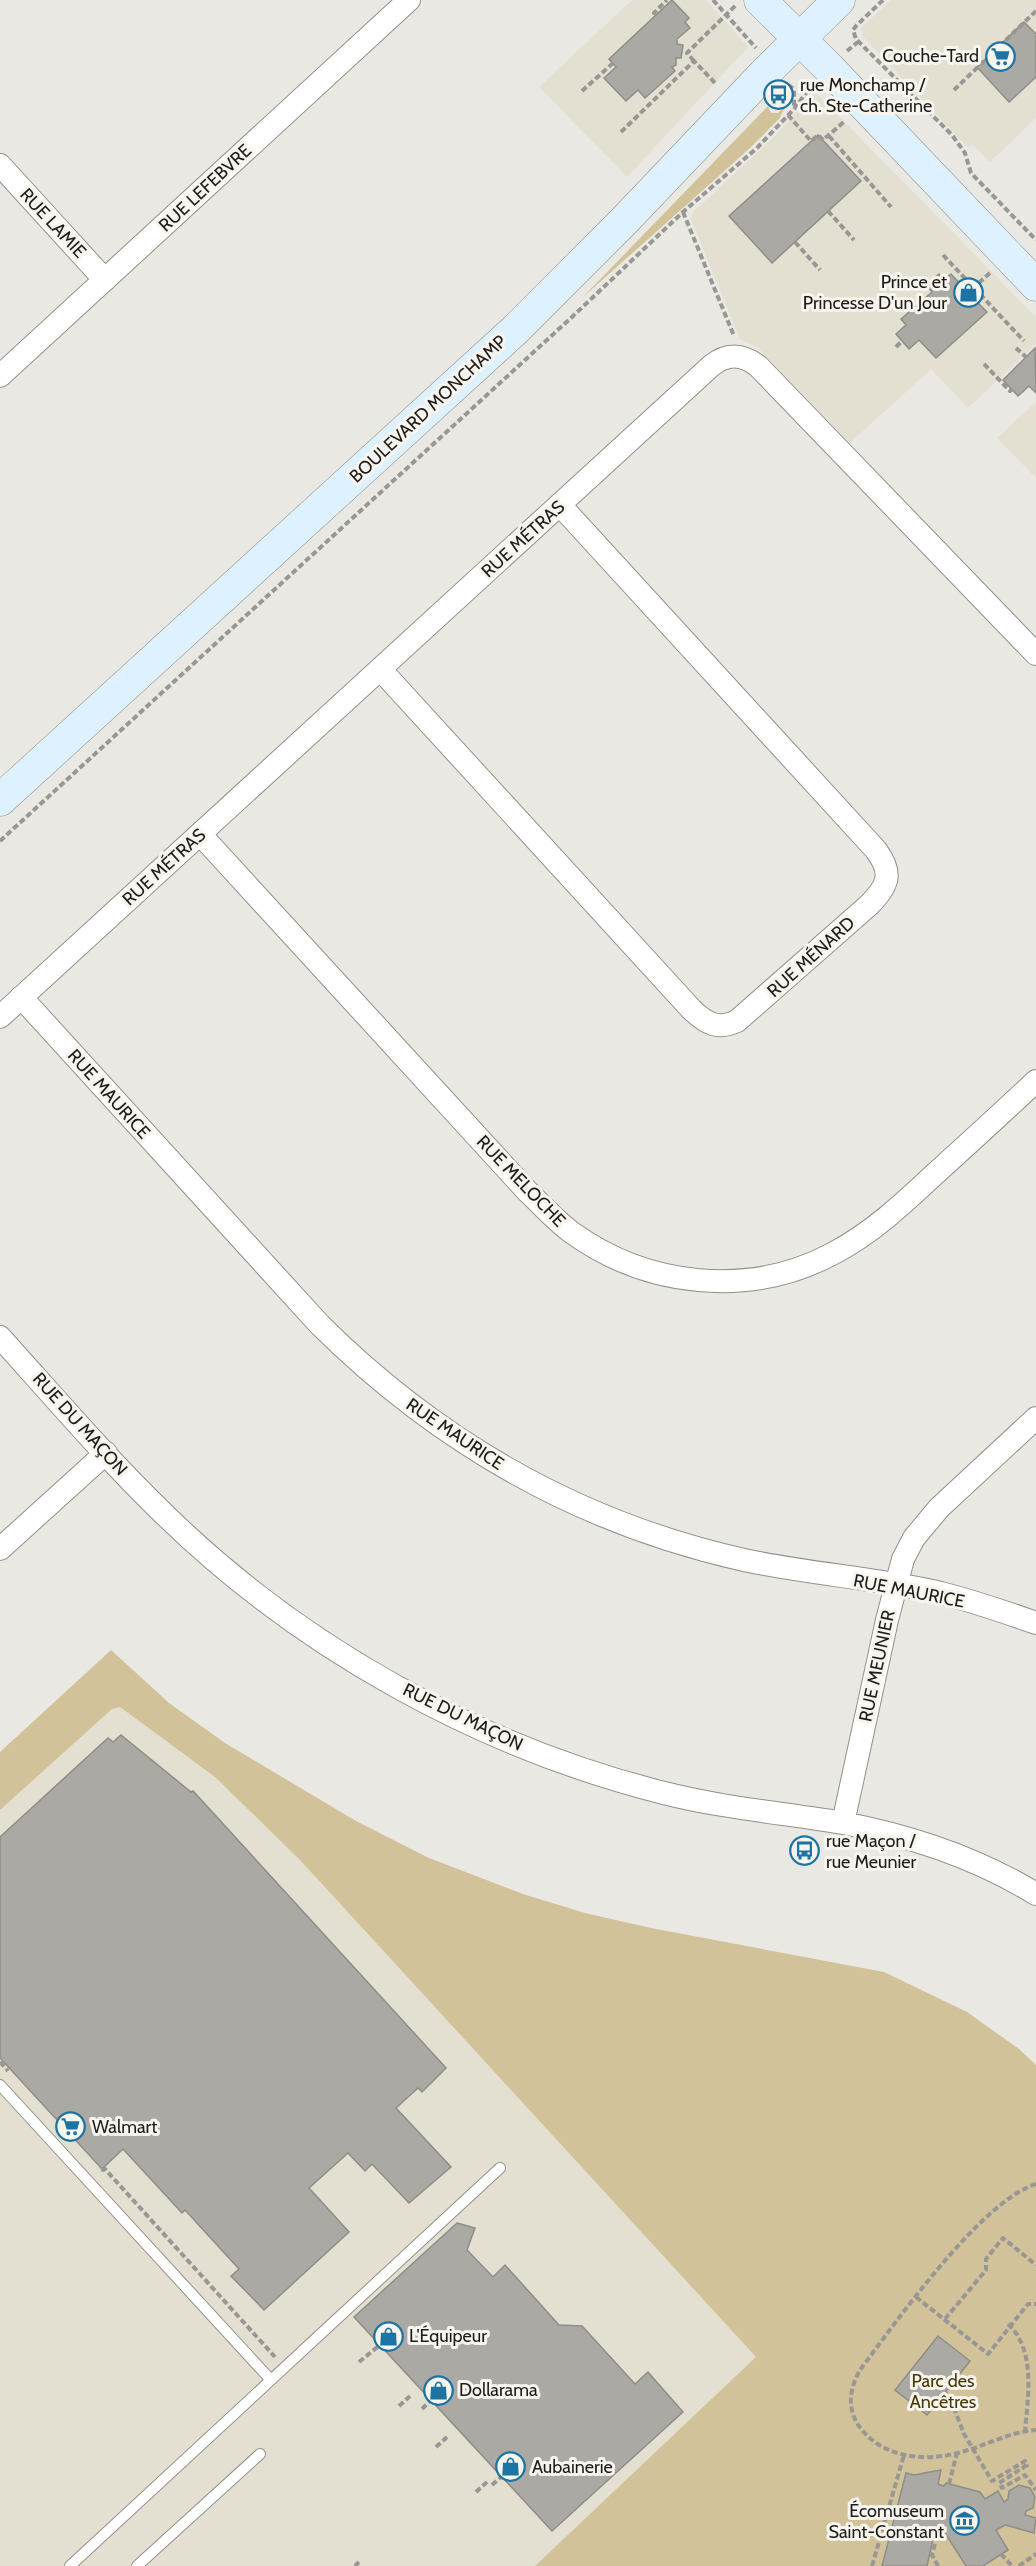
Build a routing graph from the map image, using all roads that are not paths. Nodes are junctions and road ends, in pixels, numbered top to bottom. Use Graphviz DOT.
graph roads {
  1 [pos="410,0"];
  2 [pos="839,0"];
  3 [pos="748,2"];
  4 [pos="800,39"];
  5 [pos="0,165"];
  6 [pos="105,280"];
  7 [pos="1036,285"];
  8 [pos="0,376"];
  9 [pos="560,505"];
  10 [pos="1036,654"];
  11 [pos="380,669"];
  12 [pos="0,800"];
  13 [pos="200,834"];
  14 [pos="21,997"];
  15 [pos="0,1017"];
  16 [pos="1036,1081"];
  17 [pos="0,1337"];
  18 [pos="1036,1418"];
  19 [pos="106,1454"];
  20 [pos="0,1549"];
  21 [pos="895,1585"];
  22 [pos="1036,1623"];
  23 [pos="843,1823"];
  24 [pos="1036,1894"];
  25 [pos="0,2085"];
  26 [pos="500,2168"];
  27 [pos="270,2379"];
  28 [pos="260,2454"];
  29 [pos="70,2566"];
  30 [pos="137,2566"];
  1 -- 6 [label="street, RUE LEFEBVRE"];
  2 -- 4 [label="street, BOULEVARD MONCHAMP"];
  3 -- 4 [label="street"];
  4 -- 7 [label="street"];
  4 -- 12 [label="street, BOULEVARD MONCHAMP"];
  5 -- 6 [label="street, RUE LAMIE"];
  6 -- 8 [label="street, RUE LEFEBVRE"];
  9 -- 10 [label="street, RUE MÉTRAS"];
  9 -- 11 [label="street, RUE MÉTRAS"];
  9 -- 11 [label="street, RUE MÉNARD"];
  11 -- 13 [label="street, RUE MÉTRAS"];
  13 -- 14 [label="street, RUE MÉTRAS"];
  13 -- 16 [label="street, RUE MELOCHE"];
  14 -- 15 [label="street, RUE MÉTRAS"];
  14 -- 21 [label="street, RUE MAURICE"];
  17 -- 19 [label="street, RUE DU MAÇON"];
  18 -- 21 [label="street, RUE MEUNIER"];
  19 -- 20 [label="street"];
  19 -- 23 [label="street, RUE DU MAÇON"];
  21 -- 22 [label="street, RUE MAURICE"];
  21 -- 23 [label="street, RUE MEUNIER"];
  23 -- 24 [label="street, RUE DU MAÇON"];
  25 -- 27 [label="lane"];
  26 -- 27 [label="lane"];
  27 -- 29 [label="lane"];
  28 -- 30 [label="lane"];
}
